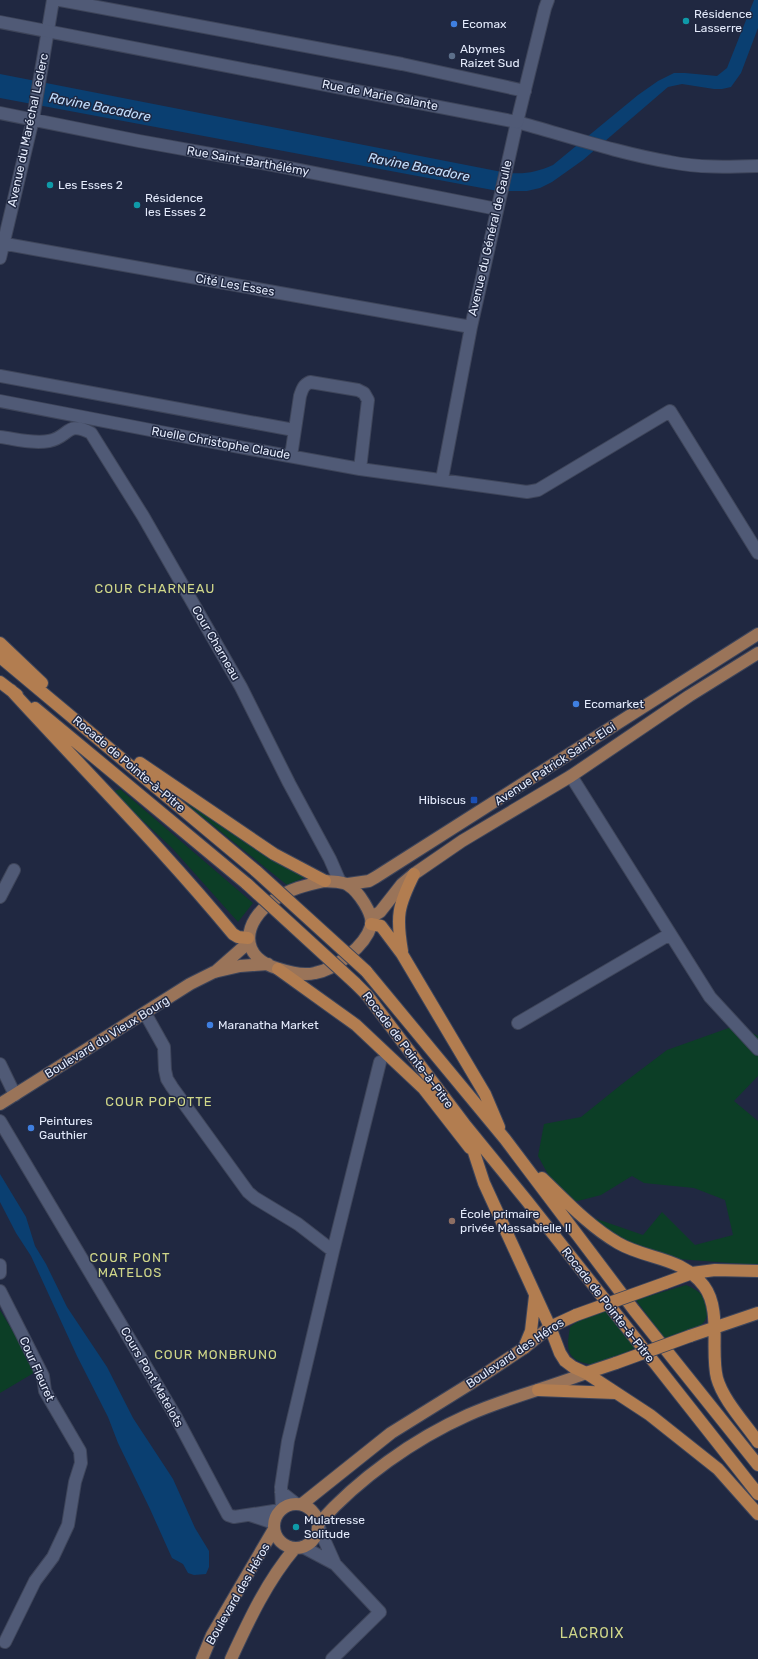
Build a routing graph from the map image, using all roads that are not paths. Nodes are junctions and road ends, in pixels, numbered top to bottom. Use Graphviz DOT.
graph roads {
  1 [pos="53,0"];
  2 [pos="60,0"];
  3 [pos="548,0"];
  4 [pos="0,22"];
  5 [pos="48,31"];
  6 [pos="525,92"];
  7 [pos="0,113"];
  8 [pos="33,115"];
  9 [pos="517,122"];
  10 [pos="758,166"];
  11 [pos="498,204"];
  12 [pos="2,243"];
  13 [pos="0,258"];
  14 [pos="471,327"];
  15 [pos="0,376"];
  16 [pos="0,401"];
  17 [pos="294,430"];
  18 [pos="0,437"];
  19 [pos="291,456"];
  20 [pos="360,468"];
  21 [pos="442,479"];
  22 [pos="758,553"];
  23 [pos="758,634"];
  24 [pos="745,641"];
  25 [pos="0,644"];
  26 [pos="758,654"];
  27 [pos="0,657"];
  28 [pos="0,682"];
  29 [pos="11,690"];
  30 [pos="42,692"];
  31 [pos="59,706"];
  32 [pos="129,755"];
  33 [pos="571,776"];
  34 [pos="14,870"];
  35 [pos="414,874"];
  36 [pos="325,881"];
  37 [pos="344,883"];
  38 [pos="0,897"];
  39 [pos="371,921"];
  40 [pos="670,934"];
  41 [pos="248,940"];
  42 [pos="402,954"];
  43 [pos="273,966"];
  44 [pos="214,972"];
  45 [pos="145,1013"];
  46 [pos="518,1022"];
  47 [pos="758,1049"];
  48 [pos="380,1062"];
  49 [pos="0,1064"];
  50 [pos="424,1089"];
  51 [pos="15,1095"];
  52 [pos="447,1102"];
  53 [pos="0,1104"];
  54 [pos="496,1118"];
  55 [pos="0,1121"];
  56 [pos="466,1126"];
  57 [pos="505,1139"];
  58 [pos="517,1155"];
  59 [pos="475,1156"];
  60 [pos="536,1173"];
  61 [pos="333,1251"];
  62 [pos="0,1265"];
  63 [pos="758,1271"];
  64 [pos="0,1273"];
  65 [pos="692,1273"];
  66 [pos="0,1291"];
  67 [pos="535,1295"];
  68 [pos="758,1313"];
  69 [pos="550,1327"];
  70 [pos="714,1327"];
  71 [pos="524,1348"];
  72 [pos="586,1373"];
  73 [pos="538,1390"];
  74 [pos="618,1394"];
  75 [pos="758,1442"];
  76 [pos="758,1465"];
  77 [pos="281,1492"];
  78 [pos="758,1494"];
  79 [pos="299,1504"];
  80 [pos="281,1509"];
  81 [pos="247,1514"];
  82 [pos="758,1514"];
  83 [pos="274,1526"];
  84 [pos="319,1526"];
  85 [pos="299,1548"];
  86 [pos="335,1564"];
  87 [pos="5,1642"];
  88 [pos="202,1659"];
  89 [pos="231,1659"];
  90 [pos="332,1659"];
  1 -- 5 [label="street, Avenue du Maréchal Leclerc"];
  2 -- 6 [label="street"];
  3 -- 6 [label="street, Avenue du Général de Gaulle"];
  4 -- 5 [label="street, Rue de Marie Galante"];
  5 -- 8 [label="street, Avenue du Maréchal Leclerc"];
  5 -- 9 [label="street, Rue de Marie Galante"];
  6 -- 9 [label="street, Avenue du Général de Gaulle"];
  7 -- 8 [label="street, Rue Saint-Barthélémy"];
  8 -- 11 [label="street, Rue Saint-Barthélémy"];
  8 -- 12 [label="street, Avenue du Maréchal Leclerc"];
  9 -- 10 [label="street, Rue de Marie Galante"];
  9 -- 11 [label="street, Avenue du Général de Gaulle"];
  11 -- 14 [label="street, Avenue du Général de Gaulle"];
  12 -- 13 [label="street, Avenue du Maréchal Leclerc"];
  12 -- 14 [label="street, Cité Les Esses"];
  14 -- 21 [label="street, Avenue du Général de Gaulle"];
  15 -- 17 [label="street"];
  16 -- 19 [label="street, Ruelle Christophe Claude"];
  17 -- 19 [label="street"];
  17 -- 20 [label="street"];
  18 -- 37 [label="street, Cour Charneau"];
  19 -- 20 [label="street, Ruelle Christophe Claude"];
  20 -- 21 [label="street, Ruelle Christophe Claude"];
  21 -- 22 [label="street, Ruelle Christophe Claude"];
  23 -- 24 [label="main road, Avenue Patrick Saint-Eloi"];
  24 -- 26 [label="street"];
  24 -- 37 [label="main road, Avenue Patrick Saint-Eloi"];
  25 -- 30 [label="highway"];
  25 -- 32 [label="highway"];
  26 -- 33 [label="main road, Avenue Patrick Saint-Eloi"];
  27 -- 30 [label="highway, Rocade de Pointe-à-Pitre"];
  28 -- 29 [label="highway, Rocade de Pointe-à-Pitre"];
  29 -- 41 [label="highway"];
  29 -- 52 [label="highway, Rocade de Pointe-à-Pitre, bridge"];
  30 -- 31 [label="highway, Rocade de Pointe-à-Pitre"];
  31 -- 32 [label="highway"];
  31 -- 57 [label="highway, Rocade de Pointe-à-Pitre, bridge"];
  32 -- 36 [label="highway"];
  33 -- 35 [label="main road, Avenue Patrick Saint-Eloi"];
  33 -- 40 [label="street"];
  34 -- 38 [label="street"];
  35 -- 39 [label="main road, Avenue Patrick Saint-Eloi"];
  35 -- 42 [label="highway"];
  36 -- 37 [label="main road"];
  36 -- 41 [label="main road"];
  37 -- 39 [label="main road"];
  39 -- 42 [label="highway"];
  39 -- 43 [label="main road"];
  40 -- 46 [label="street"];
  40 -- 47 [label="street"];
  41 -- 43 [label="main road"];
  41 -- 44 [label="main road, Boulevard du Vieux Bourg"];
  42 -- 54 [label="highway"];
  43 -- 44 [label="main road, Boulevard du Vieux Bourg"];
  43 -- 50 [label="highway"];
  44 -- 45 [label="main road, Boulevard du Vieux Bourg"];
  45 -- 51 [label="main road, Boulevard du Vieux Bourg"];
  45 -- 61 [label="street"];
  48 -- 61 [label="street"];
  49 -- 51 [label="street"];
  50 -- 52 [label="highway"];
  50 -- 59 [label="highway"];
  51 -- 53 [label="main road, Boulevard du Vieux Bourg"];
  52 -- 56 [label="highway, Rocade de Pointe-à-Pitre"];
  54 -- 57 [label="highway"];
  54 -- 60 [label="highway"];
  55 -- 81 [label="street, Cours Pont Matelots"];
  56 -- 59 [label="highway"];
  56 -- 78 [label="highway, Rocade de Pointe-à-Pitre"];
  57 -- 58 [label="highway, Rocade de Pointe-à-Pitre"];
  58 -- 60 [label="highway"];
  58 -- 76 [label="highway, Rocade de Pointe-à-Pitre"];
  59 -- 67 [label="highway"];
  60 -- 65 [label="highway"];
  61 -- 77 [label="street"];
  62 -- 64 [label="street"];
  63 -- 65 [label="highway, Boulevard des Héros"];
  65 -- 69 [label="highway, Boulevard des Héros, bridge"];
  65 -- 70 [label="highway"];
  66 -- 87 [label="street, Cour Fleuret"];
  67 -- 69 [label="highway"];
  67 -- 71 [label="highway"];
  68 -- 70 [label="highway"];
  69 -- 71 [label="main road, Boulevard des Héros"];
  69 -- 72 [label="highway"];
  70 -- 72 [label="highway, bridge"];
  70 -- 75 [label="highway"];
  71 -- 79 [label="main road, Boulevard des Héros"];
  72 -- 73 [label="main road"];
  72 -- 74 [label="highway"];
  73 -- 74 [label="highway"];
  73 -- 84 [label="main road"];
  74 -- 82 [label="highway"];
  77 -- 79 [label="street"];
  77 -- 80 [label="street"];
  79 -- 80 [label="main road"];
  79 -- 84 [label="main road"];
  80 -- 81 [label="street, Cours Pont Matelots"];
  80 -- 83 [label="main road"];
  81 -- 83 [label="street, Cours Pont Matelots"];
  83 -- 85 [label="main road"];
  83 -- 88 [label="main road, Boulevard des Héros"];
  84 -- 85 [label="main road"];
  84 -- 86 [label="street"];
  85 -- 86 [label="street"];
  85 -- 89 [label="main road, Boulevard des Héros"];
  86 -- 90 [label="street"];
}
